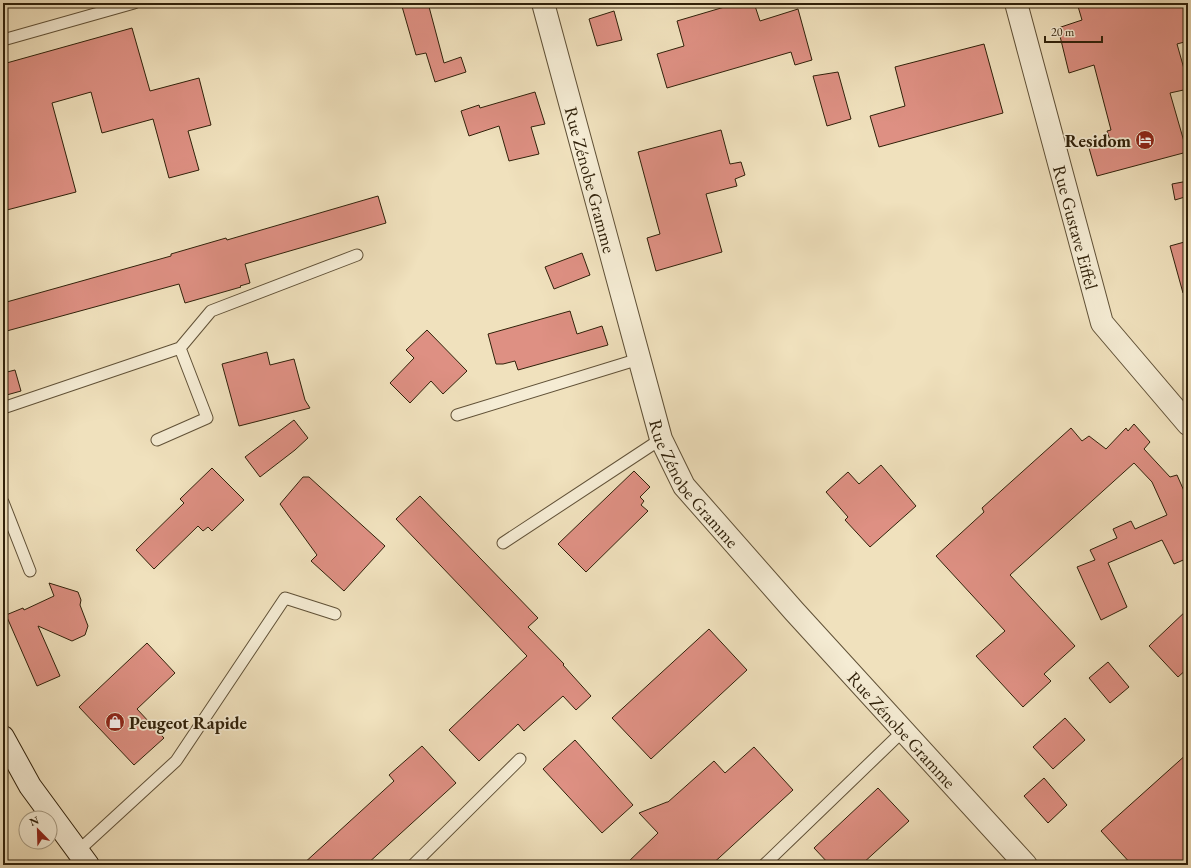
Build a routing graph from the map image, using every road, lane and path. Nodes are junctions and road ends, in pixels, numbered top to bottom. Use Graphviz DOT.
graph roads {
  1 [pos="134,3"];
  2 [pos="542,3"];
  3 [pos="1016,3"];
  4 [pos="3,40"];
  5 [pos="357,255"];
  6 [pos="180,348"];
  7 [pos="639,359"];
  8 [pos="3,408"];
  9 [pos="457,415"];
  10 [pos="1188,424"];
  11 [pos="661,439"];
  12 [pos="157,440"];
  13 [pos="3,502"];
  14 [pos="503,543"];
  15 [pos="30,571"];
  16 [pos="335,614"];
  17 [pos="904,731"];
  18 [pos="3,737"];
  19 [pos="520,759"];
  20 [pos="83,858"];
  21 [pos="413,865"];
  22 [pos="764,865"];
  23 [pos="1026,865"];
  1 -- 4 [label="lane"];
  2 -- 7 [label="street, Rue Zénobe Gramme"];
  3 -- 10 [label="street, Rue Gustave Eiffel"];
  5 -- 6 [label="lane"];
  6 -- 8 [label="lane"];
  6 -- 12 [label="lane"];
  7 -- 9 [label="lane"];
  7 -- 11 [label="street, Rue Zénobe Gramme"];
  11 -- 14 [label="lane"];
  11 -- 17 [label="street, Rue Zénobe Gramme"];
  13 -- 15 [label="lane"];
  16 -- 20 [label="lane"];
  17 -- 22 [label="lane"];
  17 -- 23 [label="street, Rue Zénobe Gramme"];
  18 -- 20 [label="street"];
  19 -- 21 [label="lane"];
}
